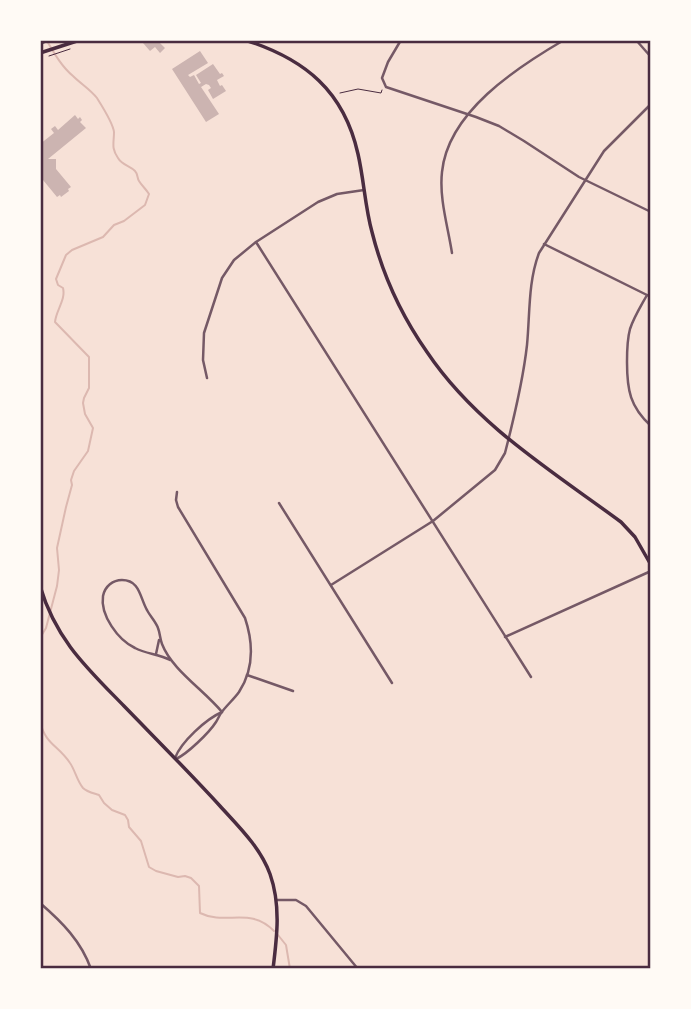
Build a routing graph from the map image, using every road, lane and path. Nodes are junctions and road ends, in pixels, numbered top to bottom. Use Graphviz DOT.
graph roads {
  1 [pos="48,40"];
  2 [pos="80,40"];
  3 [pos="246,40"];
  4 [pos="401,40"];
  5 [pos="564,40"];
  6 [pos="636,40"];
  7 [pos="40,43"];
  8 [pos="70,49"];
  9 [pos="40,52"];
  10 [pos="50,56"];
  11 [pos="651,57"];
  12 [pos="385,86"];
  13 [pos="340,93"];
  14 [pos="651,104"];
  15 [pos="469,115"];
  16 [pos="585,180"];
  17 [pos="364,190"];
  18 [pos="651,212"];
  19 [pos="256,242"];
  20 [pos="544,244"];
  21 [pos="453,253"];
  22 [pos="649,295"];
  23 [pos="207,378"];
  24 [pos="651,426"];
  25 [pos="509,439"];
  26 [pos="177,492"];
  27 [pos="279,503"];
  28 [pos="433,521"];
  29 [pos="651,565"];
  30 [pos="651,571"];
  31 [pos="331,585"];
  32 [pos="40,586"];
  33 [pos="506,636"];
  34 [pos="160,637"];
  35 [pos="156,654"];
  36 [pos="170,660"];
  37 [pos="247,675"];
  38 [pos="531,677"];
  39 [pos="391,683"];
  40 [pos="293,691"];
  41 [pos="222,712"];
  42 [pos="174,759"];
  43 [pos="276,900"];
  44 [pos="40,902"];
  45 [pos="91,969"];
  46 [pos="273,969"];
  47 [pos="358,969"];
  1 -- 7 [label="main road"];
  2 -- 9 [label="main road"];
  3 -- 17 [label="main road"];
  4 -- 12 [label="street"];
  5 -- 15 [label="street"];
  6 -- 11 [label="street"];
  8 -- 10 [label="path"];
  12 -- 13 [label="path"];
  12 -- 15 [label="street"];
  14 -- 16 [label="street"];
  15 -- 16 [label="street"];
  15 -- 21 [label="street"];
  16 -- 18 [label="street"];
  16 -- 20 [label="street"];
  17 -- 19 [label="street"];
  17 -- 25 [label="main road"];
  19 -- 23 [label="street"];
  19 -- 28 [label="street"];
  20 -- 22 [label="street"];
  20 -- 25 [label="street"];
  22 -- 24 [label="street"];
  25 -- 28 [label="street"];
  25 -- 29 [label="main road"];
  26 -- 37 [label="street"];
  27 -- 31 [label="street"];
  28 -- 31 [label="street"];
  28 -- 33 [label="street"];
  30 -- 33 [label="street"];
  31 -- 39 [label="street"];
  32 -- 42 [label="main road"];
  33 -- 38 [label="street"];
  34 -- 35 [label="street"];
  34 -- 35 [label="street"];
  34 -- 36 [label="street"];
  35 -- 36 [label="street"];
  36 -- 41 [label="street"];
  37 -- 40 [label="street"];
  37 -- 41 [label="street"];
  41 -- 42 [label="street"];
  41 -- 42 [label="street"];
  42 -- 43 [label="main road"];
  43 -- 46 [label="main road"];
  43 -- 47 [label="street"];
  44 -- 45 [label="street"];
}
